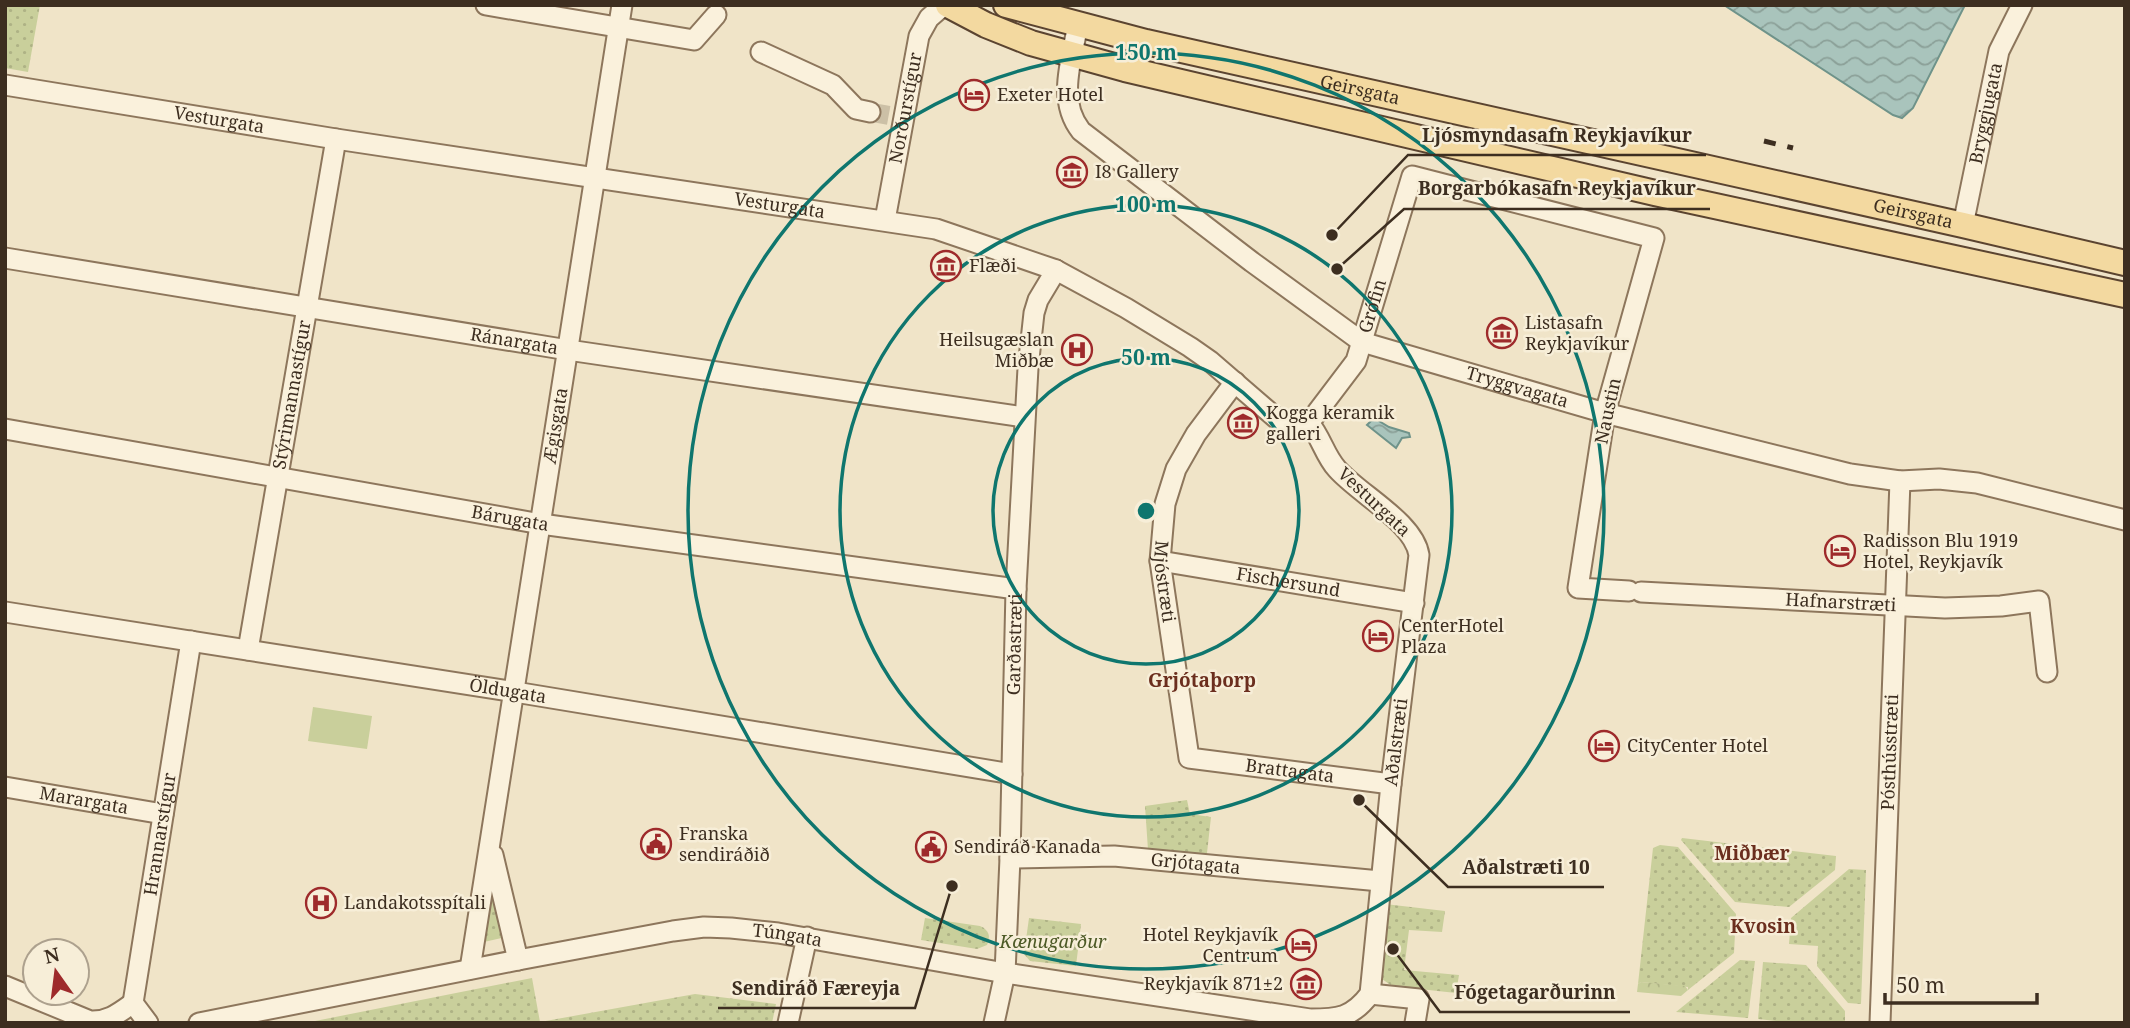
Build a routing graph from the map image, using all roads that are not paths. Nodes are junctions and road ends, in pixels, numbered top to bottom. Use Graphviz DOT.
graph roads {
  1 [pos="486,5"];
  2 [pos="622,5"];
  3 [pos="946,5"];
  4 [pos="1006,5"];
  5 [pos="2022,5"];
  6 [pos="716,15"];
  7 [pos="1077,25"];
  8 [pos="619,27"];
  9 [pos="761,52"];
  10 [pos="1072,55"];
  11 [pos="5,85"];
  12 [pos="870,112"];
  13 [pos="336,139"];
  14 [pos="595,178"];
  15 [pos="885,220"];
  16 [pos="1963,225"];
  17 [pos="1654,238"];
  18 [pos="1956,257"];
  19 [pos="5,258"];
  20 [pos="2125,263"];
  21 [pos="1056,270"];
  22 [pos="2125,279"];
  23 [pos="2125,295"];
  24 [pos="307,307"];
  25 [pos="1362,342"];
  26 [pos="568,350"];
  27 [pos="1235,382"];
  28 [pos="1605,412"];
  29 [pos="1024,417"];
  30 [pos="1309,423"];
  31 [pos="5,429"];
  32 [pos="278,476"];
  33 [pos="1900,481"];
  34 [pos="2125,520"];
  35 [pos="541,524"];
  36 [pos="1160,561"];
  37 [pos="1418,574"];
  38 [pos="1016,589"];
  39 [pos="1578,589"];
  40 [pos="1414,603"];
  41 [pos="1895,607"];
  42 [pos="5,612"];
  43 [pos="191,641"];
  44 [pos="248,650"];
  45 [pos="2047,672"];
  46 [pos="515,692"];
  47 [pos="1189,758"];
  48 [pos="1012,774"];
  49 [pos="1391,784"];
  50 [pos="5,787"];
  51 [pos="163,814"];
  52 [pos="491,847"];
  53 [pos="1010,858"];
  54 [pos="1380,881"];
  55 [pos="807,937"];
  56 [pos="518,960"];
  57 [pos="470,969"];
  58 [pos="1006,973"];
  59 [pos="5,986"];
  60 [pos="1370,994"];
  61 [pos="133,1003"];
  62 [pos="1309,1021"];
  63 [pos="148,1023"];
  64 [pos="199,1023"];
  65 [pos="788,1023"];
  66 [pos="994,1023"];
  67 [pos="1415,1023"];
  68 [pos="1880,1023"];
  1 -- 8 [label="street"];
  2 -- 8 [label="street, Ægisgata"];
  3 -- 10 [label="main road, Geirsgata"];
  3 -- 15 [label="street, Norðurstígur"];
  4 -- 7 [label="main road, Geirsgata"];
  5 -- 16 [label="street, Bryggjugata"];
  6 -- 8 [label="street"];
  7 -- 10 [label="street, Tryggvagata"];
  7 -- 16 [label="main road, Geirsgata"];
  8 -- 14 [label="street, Ægisgata"];
  9 -- 12 [label="street"];
  10 -- 18 [label="main road, Geirsgata"];
  10 -- 25 [label="street, Tryggvagata"];
  11 -- 13 [label="street, Vesturgata"];
  13 -- 14 [label="street, Vesturgata"];
  13 -- 24 [label="street, Stýrimannastígur"];
  14 -- 15 [label="street, Vesturgata"];
  14 -- 26 [label="street, Ægisgata"];
  15 -- 21 [label="street, Vesturgata"];
  16 -- 20 [label="main road, Geirsgata"];
  17 -- 25 [label="street, Grófin"];
  17 -- 28 [label="street, Naustin"];
  18 -- 22 [label="main road, Geirsgata"];
  18 -- 23 [label="main road, Geirsgata"];
  19 -- 24 [label="street, Ránargata"];
  21 -- 27 [label="street, Vesturgata"];
  21 -- 29 [label="street, Garðastræti"];
  24 -- 26 [label="street, Ránargata"];
  24 -- 32 [label="street, Stýrimannastígur"];
  25 -- 28 [label="street, Tryggvagata"];
  25 -- 30 [label="street, Grófin"];
  26 -- 29 [label="street, Ránargata"];
  26 -- 35 [label="street, Ægisgata"];
  27 -- 30 [label="street, Vesturgata"];
  27 -- 36 [label="street, Mjóstræti"];
  28 -- 33 [label="street, Tryggvagata"];
  28 -- 39 [label="street, Naustin"];
  29 -- 38 [label="street, Garðastræti"];
  30 -- 37 [label="street, Vesturgata"];
  31 -- 32 [label="street, Bárugata"];
  32 -- 35 [label="street, Bárugata"];
  32 -- 44 [label="street, Stýrimannastígur"];
  33 -- 34 [label="street, Tryggvagata"];
  33 -- 41 [label="street, Pósthússtræti"];
  35 -- 38 [label="street, Bárugata"];
  35 -- 46 [label="street, Ægisgata"];
  36 -- 40 [label="street, Fischersund"];
  36 -- 47 [label="street, Mjóstræti"];
  37 -- 40 [label="street, Aðalstræti"];
  38 -- 48 [label="street, Garðastræti"];
  39 -- 41 [label="street, Hafnarstræti"];
  40 -- 49 [label="street, Aðalstræti"];
  41 -- 45 [label="street, Hafnarstræti"];
  41 -- 68 [label="street, Pósthússtræti"];
  42 -- 43 [label="street, Öldugata"];
  43 -- 44 [label="street, Öldugata"];
  43 -- 51 [label="street, Hrannarstígur"];
  44 -- 46 [label="street, Öldugata"];
  46 -- 48 [label="street, Öldugata"];
  46 -- 52 [label="street, Ægisgata"];
  47 -- 49 [label="street, Brattagata"];
  48 -- 53 [label="street, Garðastræti"];
  49 -- 54 [label="street, Aðalstræti"];
  50 -- 51 [label="street, Marargata"];
  51 -- 61 [label="street, Hrannarstígur"];
  52 -- 56 [label="street, Ægisgata"];
  52 -- 57 [label="street, Ægisgata"];
  53 -- 54 [label="street, Grjótagata"];
  53 -- 58 [label="street, Garðastræti"];
  54 -- 60 [label="street, Aðalstræti"];
  55 -- 56 [label="street, Túngata"];
  55 -- 58 [label="street, Túngata"];
  55 -- 65 [label="street"];
  56 -- 57 [label="street, Túngata"];
  57 -- 64 [label="street, Túngata"];
  58 -- 62 [label="street, Túngata"];
  58 -- 66 [label="street, Garðastræti"];
  59 -- 61 [label="street"];
  60 -- 62 [label="street, Túngata"];
  60 -- 67 [label="street"];
  61 -- 63 [label="street"];
}
